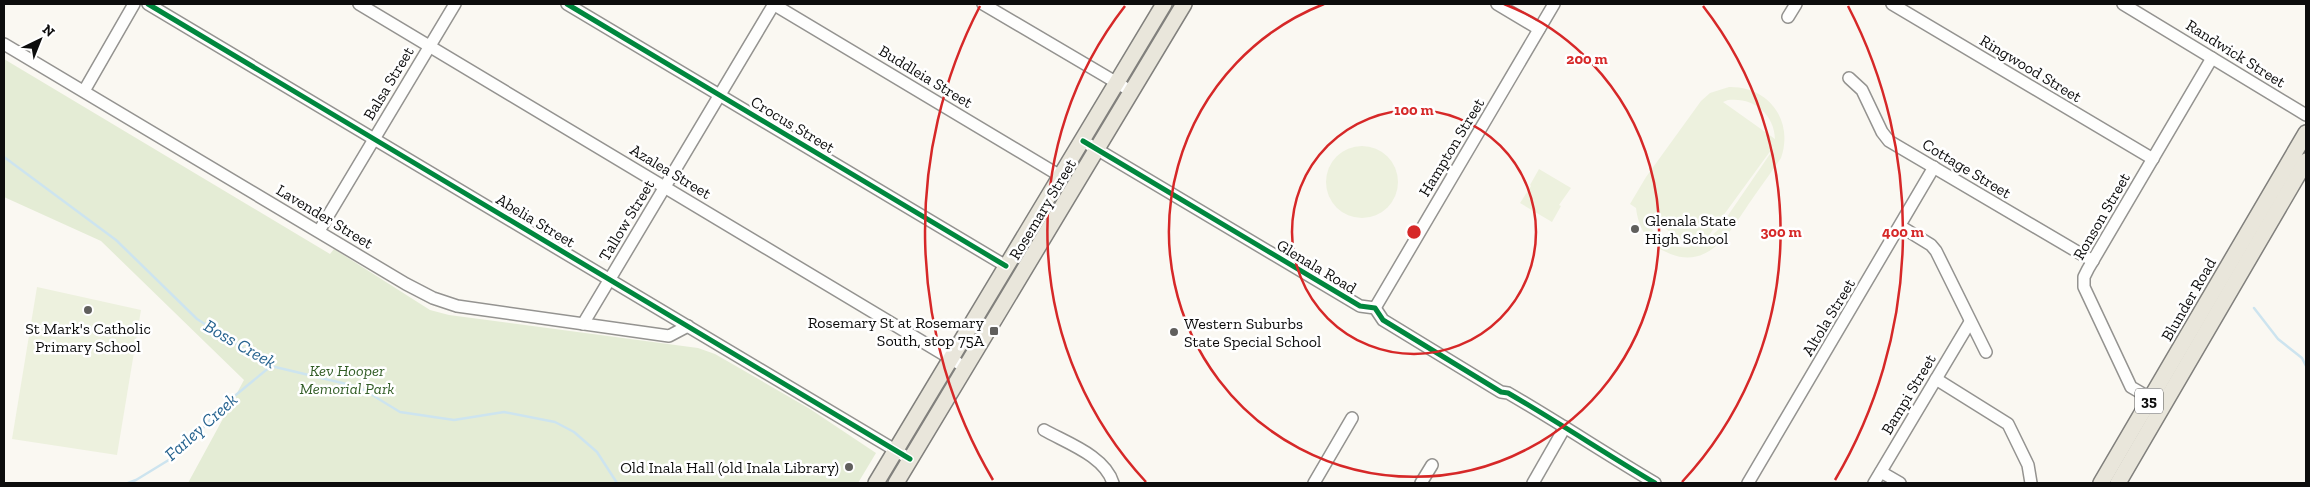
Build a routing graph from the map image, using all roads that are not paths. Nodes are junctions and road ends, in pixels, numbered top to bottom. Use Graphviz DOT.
graph roads {
  1 [pos="134,4"];
  2 [pos="148,4"];
  3 [pos="359,4"];
  4 [pos="455,4"];
  5 [pos="567,4"];
  6 [pos="774,4"];
  7 [pos="983,4"];
  8 [pos="1164,4"];
  9 [pos="1184,4"];
  10 [pos="1497,4"];
  11 [pos="1554,4"];
  12 [pos="1796,4"];
  13 [pos="1892,4"];
  14 [pos="2123,4"];
  15 [pos="1788,17"];
  16 [pos="1539,29"];
  17 [pos="4,44"];
  18 [pos="430,46"];
  19 [pos="2212,58"];
  20 [pos="1849,78"];
  21 [pos="1117,83"];
  22 [pos="84,91"];
  23 [pos="1132,92"];
  24 [pos="720,95"];
  25 [pos="2306,115"];
  26 [pos="2306,133"];
  27 [pos="374,138"];
  28 [pos="1083,141"];
  29 [pos="1098,150"];
  30 [pos="2153,159"];
  31 [pos="2306,162"];
  32 [pos="1934,167"];
  33 [pos="1062,177"];
  34 [pos="665,186"];
  35 [pos="1900,226"];
  36 [pos="319,231"];
  37 [pos="2093,261"];
  38 [pos="1006,266"];
  39 [pos="610,279"];
  40 [pos="1375,308"];
  41 [pos="673,317"];
  42 [pos="1970,322"];
  43 [pos="583,324"];
  44 [pos="688,326"];
  45 [pos="659,334"];
  46 [pos="1986,352"];
  47 [pos="950,358"];
  48 [pos="966,367"];
  49 [pos="1936,379"];
  50 [pos="2152,397"];
  51 [pos="2168,399"];
  52 [pos="1352,418"];
  53 [pos="1044,430"];
  54 [pos="1564,430"];
  55 [pos="896,450"];
  56 [pos="910,459"];
  57 [pos="1432,465"];
  58 [pos="1881,472"];
  59 [pos="876,483"];
  60 [pos="896,483"];
  61 [pos="1113,483"];
  62 [pos="1314,483"];
  63 [pos="1421,483"];
  64 [pos="1533,483"];
  65 [pos="1655,483"];
  66 [pos="1748,483"];
  67 [pos="1874,483"];
  68 [pos="1900,483"];
  69 [pos="2031,483"];
  70 [pos="2101,483"];
  71 [pos="2118,483"];
  1 -- 22 [label="street"];
  2 -- 27 [label="street, Abelia Street"];
  3 -- 18 [label="street, Azalea Street"];
  4 -- 18 [label="street, Balsa Street"];
  5 -- 24 [label="street, Crocus Street"];
  6 -- 24 [label="street, Tallow Street"];
  6 -- 33 [label="street, Buddleia Street"];
  7 -- 21 [label="street"];
  8 -- 21 [label="main road, Rosemary Street"];
  9 -- 23 [label="main road, Rosemary Street"];
  10 -- 16 [label="street"];
  11 -- 16 [label="street, Hampton Street"];
  12 -- 15 [label="street"];
  13 -- 30 [label="street, Ringwood Street"];
  14 -- 19 [label="street, Randwick Street"];
  16 -- 40 [label="street, Hampton Street"];
  17 -- 22 [label="street, Lavender Street"];
  18 -- 27 [label="street, Balsa Street"];
  18 -- 34 [label="street, Azalea Street"];
  19 -- 25 [label="street, Randwick Street"];
  19 -- 30 [label="street, Ronson Street"];
  20 -- 32 [label="street, Cottage Street"];
  21 -- 23 [label="street"];
  21 -- 28 [label="main road, Rosemary Street"];
  22 -- 36 [label="street, Lavender Street"];
  23 -- 29 [label="main road, Rosemary Street"];
  24 -- 34 [label="street, Tallow Street"];
  24 -- 38 [label="street, Crocus Street"];
  26 -- 50 [label="main road, Blunder Road / 35"];
  27 -- 36 [label="street, Balsa Street"];
  27 -- 39 [label="street, Abelia Street"];
  28 -- 29 [label="street, Glenala Road"];
  28 -- 33 [label="main road, Rosemary Street"];
  29 -- 40 [label="street, Glenala Road"];
  29 -- 48 [label="main road, Rosemary Street"];
  30 -- 37 [label="street, Ronson Street"];
  31 -- 51 [label="main road, Blunder Road / 35"];
  32 -- 35 [label="street, Altola Street"];
  32 -- 37 [label="street, Cottage Street"];
  33 -- 38 [label="main road, Rosemary Street"];
  34 -- 39 [label="street, Tallow Street"];
  34 -- 47 [label="street, Azalea Street"];
  35 -- 42 [label="street"];
  35 -- 66 [label="street, Altola Street"];
  36 -- 43 [label="street, Lavender Street"];
  37 -- 50 [label="street, Ronson Street"];
  38 -- 47 [label="main road, Rosemary Street"];
  39 -- 41 [label="street, Abelia Street"];
  39 -- 43 [label="street, Tallow Street"];
  40 -- 54 [label="street, Glenala Road"];
  41 -- 44 [label="street, Abelia Street"];
  41 -- 45 [label="street"];
  42 -- 46 [label="street"];
  42 -- 49 [label="street, Bampi Street"];
  43 -- 45 [label="street, Lavender Street"];
  44 -- 45 [label="street, Lavender Street"];
  44 -- 55 [label="street, Abelia Street"];
  47 -- 48 [label="street, Azalea Street"];
  47 -- 55 [label="main road, Rosemary Street"];
  48 -- 56 [label="main road, Rosemary Street"];
  49 -- 58 [label="street, Bampi Street"];
  49 -- 69 [label="street"];
  50 -- 51 [label="street, Ronson Street"];
  50 -- 70 [label="main road, Blunder Road / 35"];
  51 -- 71 [label="main road, Blunder Road / 35"];
  52 -- 62 [label="street"];
  53 -- 61 [label="street"];
  54 -- 64 [label="street"];
  54 -- 65 [label="street, Glenala Road"];
  55 -- 56 [label="street, Abelia Street"];
  55 -- 59 [label="main road, Rosemary Street"];
  56 -- 60 [label="main road, Rosemary Street"];
  57 -- 63 [label="street"];
  58 -- 67 [label="street, Bampi Street"];
  58 -- 68 [label="street"];
}
